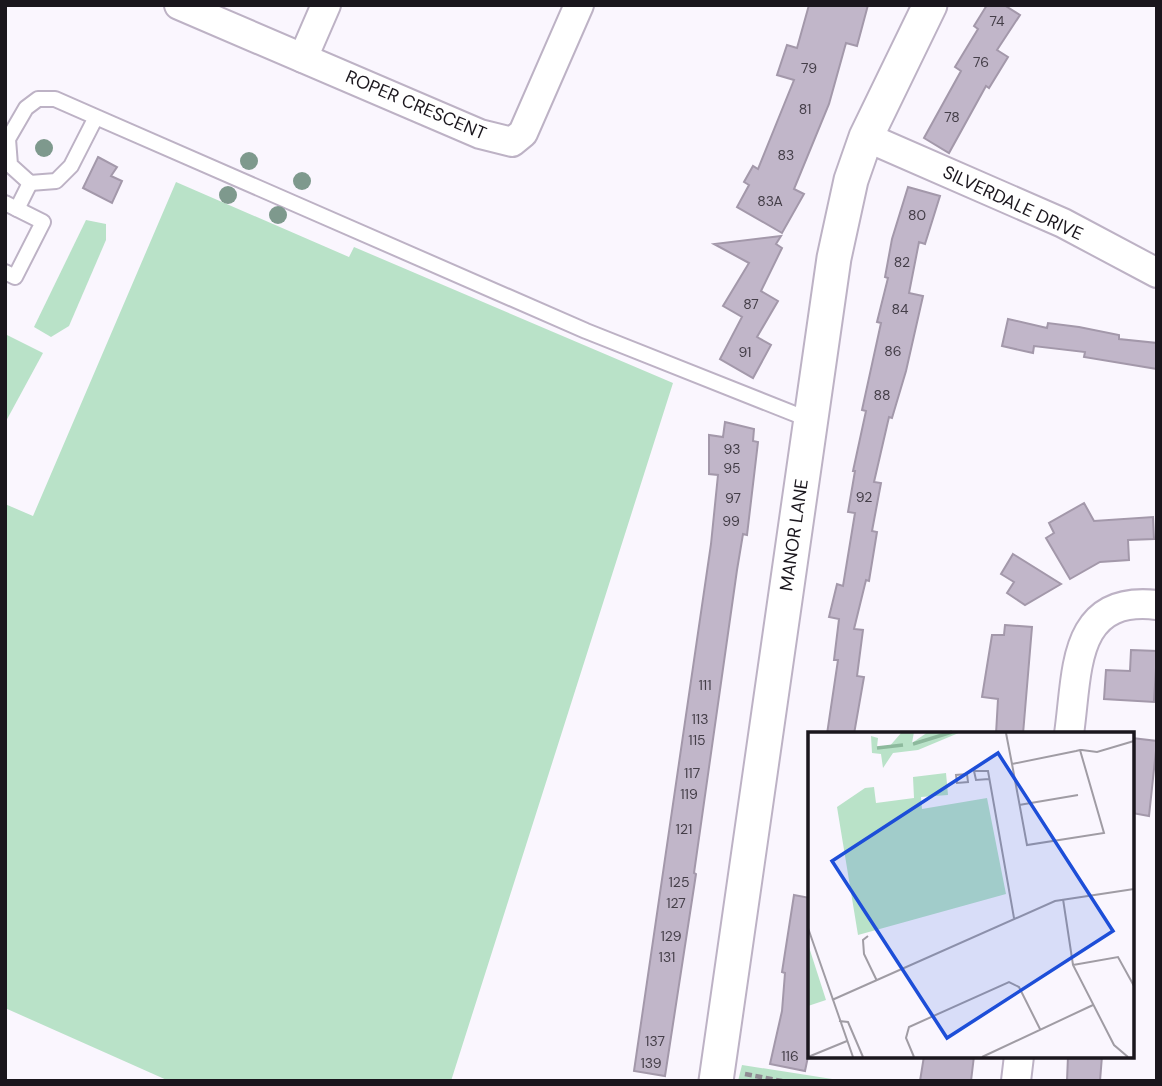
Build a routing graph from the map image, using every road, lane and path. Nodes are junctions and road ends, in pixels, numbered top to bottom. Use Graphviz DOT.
graph roads {
  1 [pos="179,5"];
  2 [pos="326,5"];
  3 [pos="579,5"];
  4 [pos="930,5"];
  5 [pos="303,58"];
  6 [pos="96,117"];
  7 [pos="866,137"];
  8 [pos="30,183"];
  9 [pos="11,206"];
  10 [pos="5,272"];
  11 [pos="1157,273"];
  12 [pos="810,420"];
  13 [pos="1157,605"];
  14 [pos="1069,732"];
  15 [pos="1019,1058"];
  16 [pos="717,1075"];
  17 [pos="782,1081"];
  18 [pos="1016,1081"];
  1 -- 5 [label="street, ROPER CRESCENT"];
  2 -- 5 [label="street"];
  3 -- 5 [label="street, ROPER CRESCENT"];
  4 -- 7 [label="street, MANOR LANE"];
  6 -- 8 [label="lane"];
  6 -- 8 [label="lane"];
  6 -- 12 [label="lane"];
  7 -- 11 [label="street, SILVERDALE DRIVE"];
  7 -- 12 [label="street, MANOR LANE"];
  8 -- 9 [label="lane"];
  9 -- 10 [label="lane"];
  12 -- 16 [label="street, MANOR LANE"];
  13 -- 14 [label="street"];
  15 -- 18 [label="street"];
  16 -- 17 [label="path"];
}
